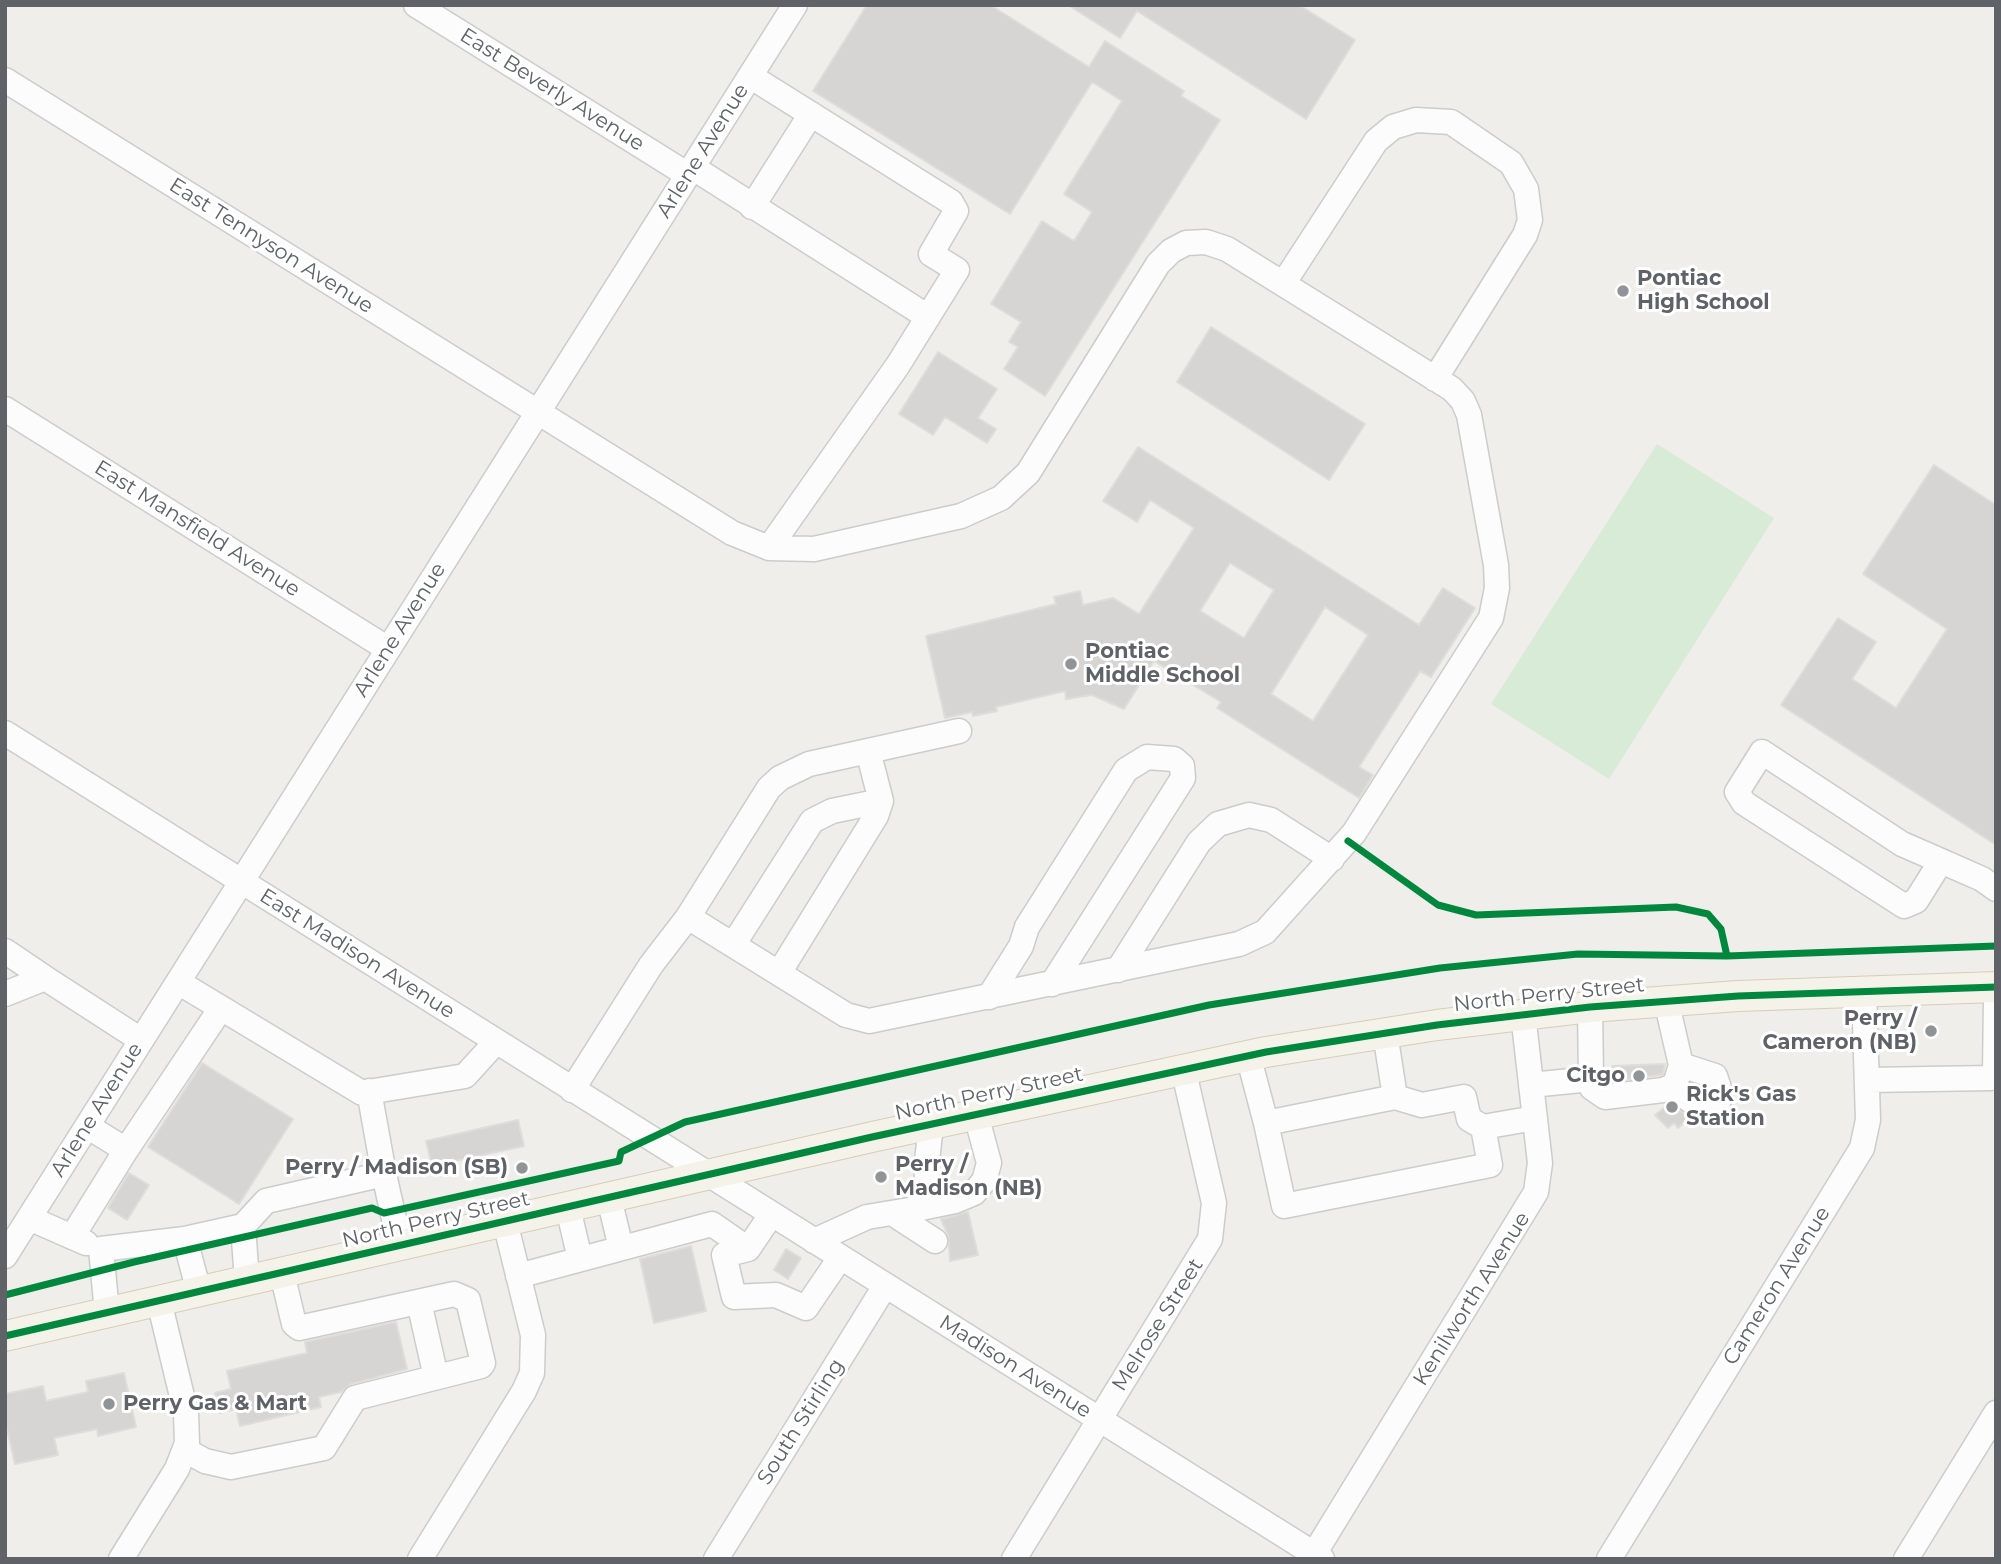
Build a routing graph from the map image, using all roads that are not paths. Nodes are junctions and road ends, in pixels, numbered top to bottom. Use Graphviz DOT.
graph roads {
  1 [pos="416,5"];
  2 [pos="794,5"];
  3 [pos="750,76"];
  4 [pos="5,79"];
  5 [pos="811,114"];
  6 [pos="690,171"];
  7 [pos="752,206"];
  8 [pos="1283,284"];
  9 [pos="928,317"];
  10 [pos="1435,379"];
  11 [pos="5,409"];
  12 [pos="537,412"];
  13 [pos="769,548"];
  14 [pos="388,649"];
  15 [pos="959,731"];
  16 [pos="5,733"];
  17 [pos="868,751"];
  18 [pos="880,801"];
  19 [pos="1332,859"];
  20 [pos="1941,861"];
  21 [pos="242,881"];
  22 [pos="1996,889"];
  23 [pos="688,917"];
  24 [pos="733,945"];
  25 [pos="5,951"];
  26 [pos="1118,970"];
  27 [pos="779,973"];
  28 [pos="45,978"];
  29 [pos="178,982"];
  30 [pos="1052,984"];
  31 [pos="1996,987"];
  32 [pos="1864,991"];
  33 [pos="5,994"];
  34 [pos="989,997"];
  35 [pos="1666,1000"];
  36 [pos="1996,1000"];
  37 [pos="1590,1007"];
  38 [pos="221,1008"];
  39 [pos="1523,1014"];
  40 [pos="1384,1033"];
  41 [pos="141,1040"];
  42 [pos="496,1042"];
  43 [pos="1248,1055"];
  44 [pos="1183,1068"];
  45 [pos="1591,1079"];
  46 [pos="1867,1080"];
  47 [pos="1531,1085"];
  48 [pos="572,1090"];
  49 [pos="369,1091"];
  50 [pos="1395,1097"];
  51 [pos="976,1115"];
  52 [pos="1535,1118"];
  53 [pos="1266,1123"];
  54 [pos="931,1125"];
  55 [pos="87,1126"];
  56 [pos="1483,1127"];
  57 [pos="126,1150"];
  58 [pos="384,1174"];
  59 [pos="709,1175"];
  60 [pos="609,1198"];
  61 [pos="568,1208"];
  62 [pos="921,1208"];
  63 [pos="892,1213"];
  64 [pos="771,1215"];
  65 [pos="29,1218"];
  66 [pos="505,1222"];
  67 [pos="243,1226"];
  68 [pos="72,1237"];
  69 [pos="185,1239"];
  70 [pos="814,1241"];
  71 [pos="935,1241"];
  72 [pos="400,1246"];
  73 [pos="621,1248"];
  74 [pos="101,1249"];
  75 [pos="748,1249"];
  76 [pos="5,1256"];
  77 [pos="840,1258"];
  78 [pos="580,1259"];
  79 [pos="282,1273"];
  80 [pos="518,1276"];
  81 [pos="247,1280"];
  82 [pos="885,1286"];
  83 [pos="199,1292"];
  84 [pos="159,1301"];
  85 [pos="419,1302"];
  86 [pos="107,1312"];
  87 [pos="5,1336"];
  88 [pos="436,1377"];
  89 [pos="1996,1413"];
  90 [pos="1099,1420"];
  91 [pos="185,1450"];
  92 [pos="1316,1557"];
  93 [pos="121,1559"];
  94 [pos="420,1559"];
  95 [pos="716,1559"];
  96 [pos="1014,1559"];
  97 [pos="1609,1559"];
  98 [pos="1906,1559"];
  1 -- 6 [label="street, East Beverly Avenue"];
  2 -- 3 [label="street, Arlene Avenue"];
  3 -- 5 [label="street"];
  3 -- 6 [label="street, Arlene Avenue"];
  4 -- 12 [label="street, East Tennyson Avenue"];
  5 -- 7 [label="street"];
  5 -- 9 [label="street"];
  6 -- 7 [label="street, East Beverly Avenue"];
  6 -- 12 [label="street, Arlene Avenue"];
  7 -- 9 [label="street, East Beverly Avenue"];
  8 -- 10 [label="street"];
  8 -- 10 [label="street"];
  8 -- 13 [label="street"];
  9 -- 13 [label="street"];
  10 -- 19 [label="street"];
  11 -- 14 [label="street, East Mansfield Avenue"];
  12 -- 13 [label="street, East Tennyson Avenue"];
  12 -- 14 [label="street, Arlene Avenue"];
  14 -- 21 [label="street, Arlene Avenue"];
  15 -- 17 [label="street"];
  16 -- 21 [label="street, East Madison Avenue"];
  17 -- 18 [label="street"];
  17 -- 23 [label="street"];
  18 -- 24 [label="street"];
  18 -- 27 [label="street"];
  19 -- 26 [label="street"];
  19 -- 26 [label="street"];
  20 -- 20 [label="street"];
  20 -- 22 [label="street"];
  21 -- 29 [label="street, Arlene Avenue"];
  21 -- 42 [label="street, East Madison Avenue"];
  23 -- 24 [label="street"];
  23 -- 48 [label="street"];
  24 -- 27 [label="street"];
  25 -- 28 [label="street"];
  26 -- 30 [label="street"];
  27 -- 34 [label="street"];
  28 -- 33 [label="street"];
  28 -- 41 [label="street"];
  29 -- 38 [label="street"];
  29 -- 41 [label="street, Arlene Avenue"];
  30 -- 34 [label="street"];
  30 -- 34 [label="street"];
  31 -- 32 [label="main road, North Perry Street"];
  32 -- 35 [label="main road, North Perry Street"];
  32 -- 46 [label="street, Cameron Avenue"];
  35 -- 37 [label="main road, North Perry Street"];
  35 -- 45 [label="street"];
  36 -- 46 [label="street"];
  37 -- 39 [label="main road, North Perry Street"];
  37 -- 45 [label="street"];
  38 -- 49 [label="street"];
  38 -- 57 [label="street"];
  39 -- 40 [label="main road, North Perry Street"];
  39 -- 47 [label="street, Kenilworth Avenue"];
  40 -- 43 [label="main road, North Perry Street"];
  40 -- 50 [label="street"];
  41 -- 55 [label="street, Arlene Avenue"];
  42 -- 48 [label="street, East Madison Avenue"];
  42 -- 49 [label="street"];
  43 -- 44 [label="main road, North Perry Street"];
  43 -- 53 [label="street"];
  44 -- 51 [label="main road, North Perry Street"];
  44 -- 90 [label="street, Melrose Street"];
  45 -- 47 [label="street"];
  46 -- 97 [label="street, Cameron Avenue"];
  47 -- 52 [label="street, Kenilworth Avenue"];
  48 -- 59 [label="street, East Madison Avenue"];
  49 -- 58 [label="street"];
  50 -- 53 [label="street"];
  50 -- 56 [label="street"];
  51 -- 54 [label="main road, North Perry Street"];
  51 -- 62 [label="street"];
  52 -- 56 [label="street"];
  52 -- 92 [label="street, Kenilworth Avenue"];
  53 -- 56 [label="street"];
  54 -- 59 [label="main road, North Perry Street"];
  54 -- 62 [label="street"];
  55 -- 57 [label="street"];
  55 -- 65 [label="street, Arlene Avenue"];
  57 -- 68 [label="street"];
  58 -- 67 [label="street"];
  58 -- 72 [label="street"];
  59 -- 60 [label="main road, North Perry Street"];
  59 -- 64 [label="street, Madison Avenue"];
  60 -- 61 [label="main road, North Perry Street"];
  60 -- 73 [label="street"];
  61 -- 66 [label="main road, North Perry Street"];
  61 -- 78 [label="street"];
  62 -- 63 [label="street"];
  63 -- 70 [label="street"];
  63 -- 71 [label="street"];
  64 -- 70 [label="street, Madison Avenue"];
  64 -- 75 [label="street"];
  65 -- 68 [label="street"];
  65 -- 76 [label="street, Arlene Avenue"];
  66 -- 72 [label="main road, North Perry Street"];
  66 -- 80 [label="street"];
  67 -- 69 [label="street"];
  67 -- 81 [label="street"];
  68 -- 74 [label="street"];
  69 -- 74 [label="street"];
  69 -- 83 [label="street"];
  70 -- 77 [label="street, Madison Avenue"];
  72 -- 79 [label="main road, North Perry Street"];
  73 -- 75 [label="street"];
  73 -- 78 [label="street"];
  74 -- 86 [label="street"];
  75 -- 77 [label="street"];
  77 -- 82 [label="street, Madison Avenue"];
  78 -- 80 [label="street"];
  79 -- 81 [label="main road, North Perry Street"];
  79 -- 85 [label="street"];
  80 -- 94 [label="street"];
  81 -- 83 [label="main road, North Perry Street"];
  82 -- 90 [label="street, Madison Avenue"];
  82 -- 95 [label="street, South Stirling"];
  83 -- 84 [label="main road, North Perry Street"];
  84 -- 86 [label="main road, North Perry Street"];
  84 -- 91 [label="street"];
  85 -- 88 [label="street"];
  85 -- 88 [label="street"];
  86 -- 87 [label="main road, North Perry Street"];
  88 -- 91 [label="street"];
  89 -- 98 [label="street"];
  90 -- 92 [label="street, Madison Avenue"];
  90 -- 96 [label="street, Melrose Street"];
  91 -- 93 [label="street"];
}
